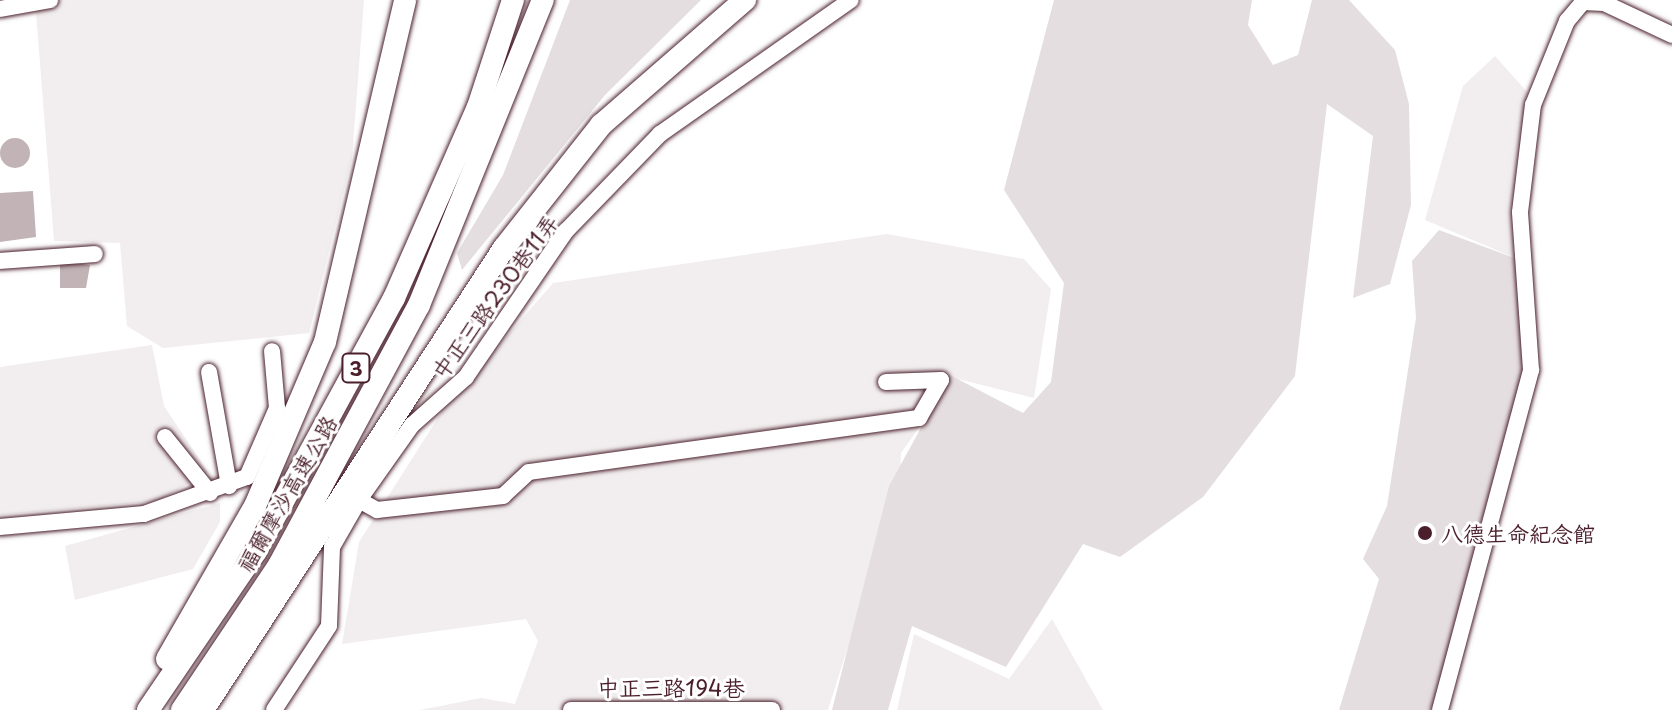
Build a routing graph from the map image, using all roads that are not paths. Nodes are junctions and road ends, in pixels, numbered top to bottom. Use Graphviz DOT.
graph roads {
  1 [pos="50,0"];
  2 [pos="405,0"];
  3 [pos="513,0"];
  4 [pos="543,0"];
  5 [pos="745,0"];
  6 [pos="851,0"];
  7 [pos="0,9"];
  8 [pos="1672,35"];
  9 [pos="95,254"];
  10 [pos="0,261"];
  11 [pos="272,351"];
  12 [pos="209,372"];
  13 [pos="886,382"];
  14 [pos="165,437"];
  15 [pos="229,486"];
  16 [pos="210,493"];
  17 [pos="359,500"];
  18 [pos="0,527"];
  19 [pos="138,710"];
  20 [pos="148,710"];
  21 [pos="182,710"];
  22 [pos="203,710"];
  23 [pos="274,710"];
  24 [pos="571,710"];
  25 [pos="772,710"];
  26 [pos="1440,710"];
  1 -- 7 [label="lane"];
  2 -- 19 [label="highway"];
  3 -- 20 [label="highway, 福爾摩沙高速公路 / 3"];
  4 -- 21 [label="highway, 福爾摩沙高速公路 / 3"];
  5 -- 22 [label="highway"];
  6 -- 17 [label="lane, 中正三路230巷11弄"];
  8 -- 26 [label="lane"];
  9 -- 10 [label="lane"];
  11 -- 15 [label="lane"];
  12 -- 15 [label="lane"];
  13 -- 17 [label="lane"];
  14 -- 16 [label="lane"];
  15 -- 16 [label="lane"];
  16 -- 18 [label="lane"];
  17 -- 23 [label="lane, 中正三路230巷11弄"];
  24 -- 25 [label="lane, 中正三路194巷"];
}
